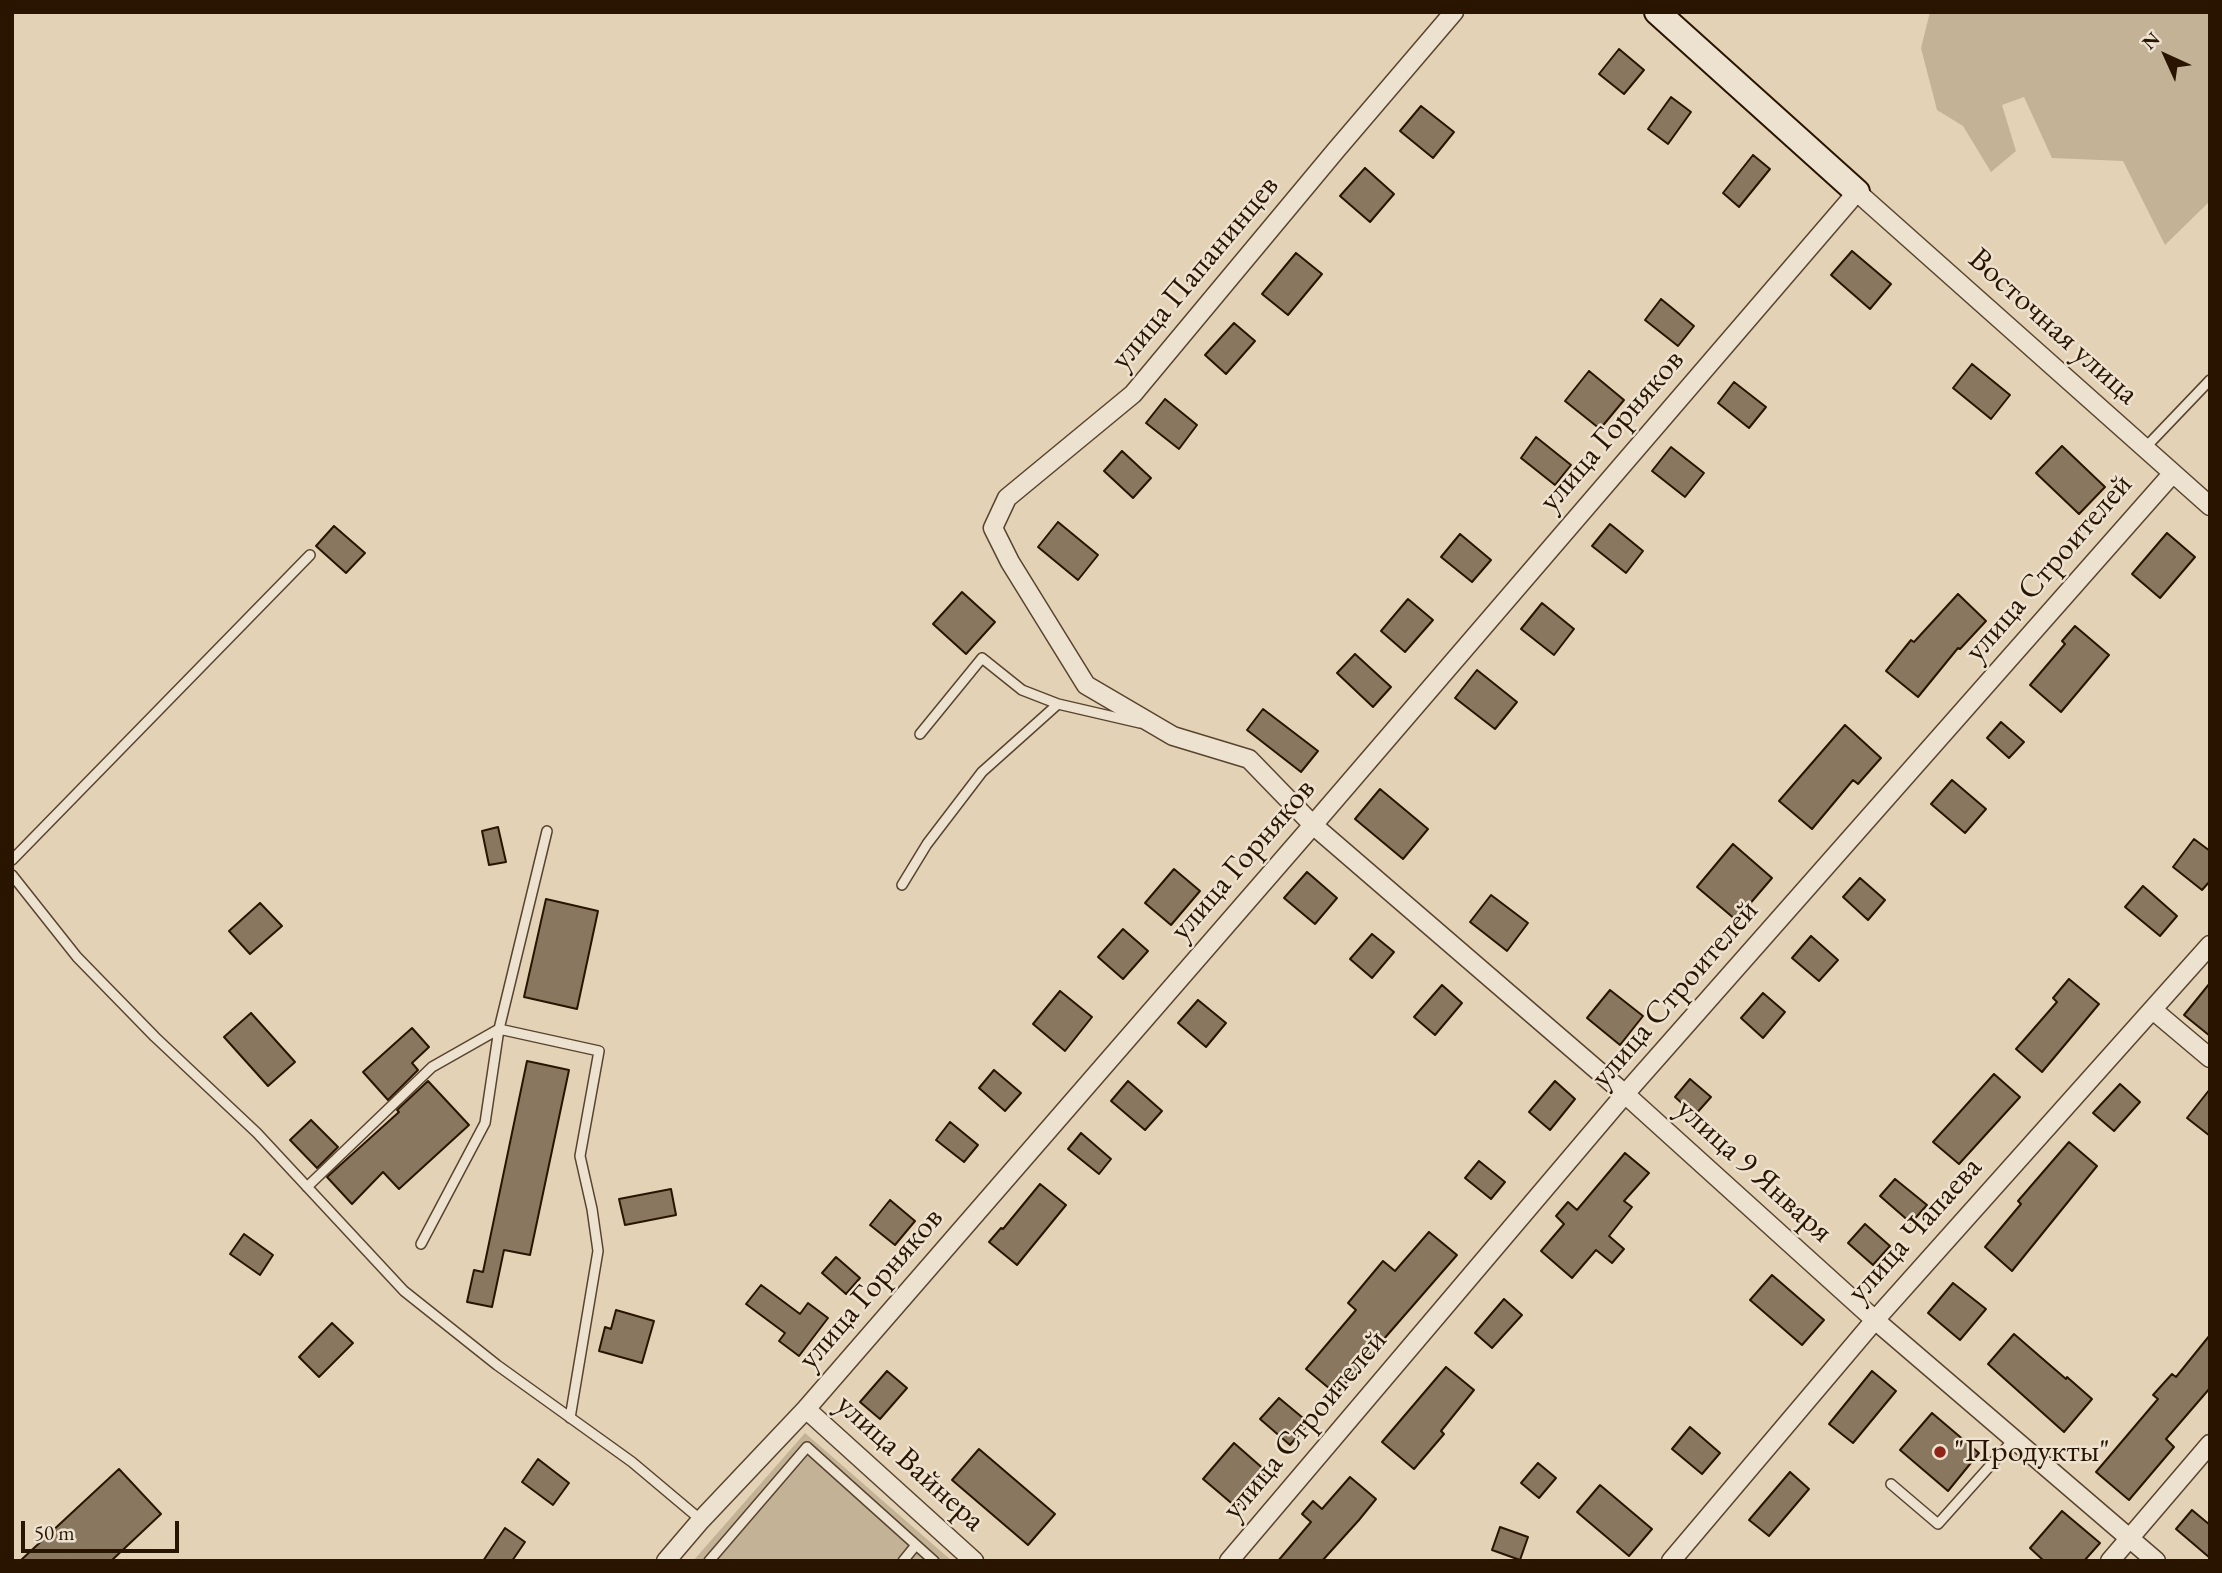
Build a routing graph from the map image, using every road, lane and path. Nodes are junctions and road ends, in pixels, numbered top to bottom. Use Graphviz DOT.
graph roads {
  1 [pos="1454,12"];
  2 [pos="1657,12"];
  3 [pos="1857,192"];
  4 [pos="2210,380"];
  5 [pos="2145,448"];
  6 [pos="2173,473"];
  7 [pos="2210,506"];
  8 [pos="310,555"];
  9 [pos="1010,562"];
  10 [pos="1058,704"];
  11 [pos="1159,727"];
  12 [pos="920,734"];
  13 [pos="1313,825"];
  14 [pos="547,831"];
  15 [pos="12,860"];
  16 [pos="12,875"];
  17 [pos="902,885"];
  18 [pos="2210,945"];
  19 [pos="2153,1010"];
  20 [pos="499,1029"];
  21 [pos="2210,1058"];
  22 [pos="1626,1094"];
  23 [pos="307,1187"];
  24 [pos="421,1244"];
  25 [pos="1875,1320"];
  26 [pos="806,1409"];
  27 [pos="570,1418"];
  28 [pos="2014,1439"];
  29 [pos="2210,1444"];
  30 [pos="1891,1484"];
  31 [pos="701,1520"];
  32 [pos="2129,1538"];
  33 [pos="916,1545"];
  34 [pos="666,1561"];
  35 [pos="709,1561"];
  36 [pos="903,1561"];
  37 [pos="934,1561"];
  38 [pos="974,1561"];
  39 [pos="1229,1561"];
  40 [pos="1671,1561"];
  41 [pos="2110,1561"];
  42 [pos="2156,1561"];
  1 -- 9 [label="street, улица Папанинцев"];
  2 -- 3 [label="street"];
  3 -- 5 [label="street, Восточная улица"];
  3 -- 13 [label="street, улица Горняков"];
  4 -- 5 [label="lane"];
  5 -- 6 [label="street, Восточная улица"];
  6 -- 7 [label="street, Восточная улица"];
  6 -- 22 [label="street, улица Строителей"];
  8 -- 15 [label="lane"];
  9 -- 11 [label="street, улица 9 Января"];
  10 -- 11 [label="lane"];
  10 -- 12 [label="lane"];
  10 -- 17 [label="lane"];
  11 -- 13 [label="street, улица 9 Января"];
  13 -- 22 [label="street, улица 9 Января"];
  13 -- 26 [label="street, улица Горняков"];
  14 -- 20 [label="lane"];
  16 -- 23 [label="lane"];
  18 -- 19 [label="street, улица Чапаева"];
  19 -- 21 [label="street"];
  19 -- 25 [label="street, улица Чапаева"];
  20 -- 23 [label="lane"];
  20 -- 24 [label="lane"];
  20 -- 27 [label="lane"];
  22 -- 25 [label="street, улица 9 Января"];
  22 -- 39 [label="street, улица Строителей"];
  23 -- 27 [label="lane"];
  25 -- 28 [label="street, улица 9 Января"];
  25 -- 40 [label="street, улица Чапаева"];
  26 -- 31 [label="street, улица Горняков"];
  26 -- 38 [label="street, улица Вайнера"];
  27 -- 31 [label="lane"];
  28 -- 30 [label="lane"];
  28 -- 32 [label="street, улица 9 Января"];
  29 -- 32 [label="street"];
  31 -- 34 [label="street, улица Горняков"];
  32 -- 41 [label="street"];
  32 -- 42 [label="street, улица 9 Января"];
  33 -- 35 [label="lane"];
  33 -- 36 [label="lane"];
  33 -- 37 [label="lane"];
}
